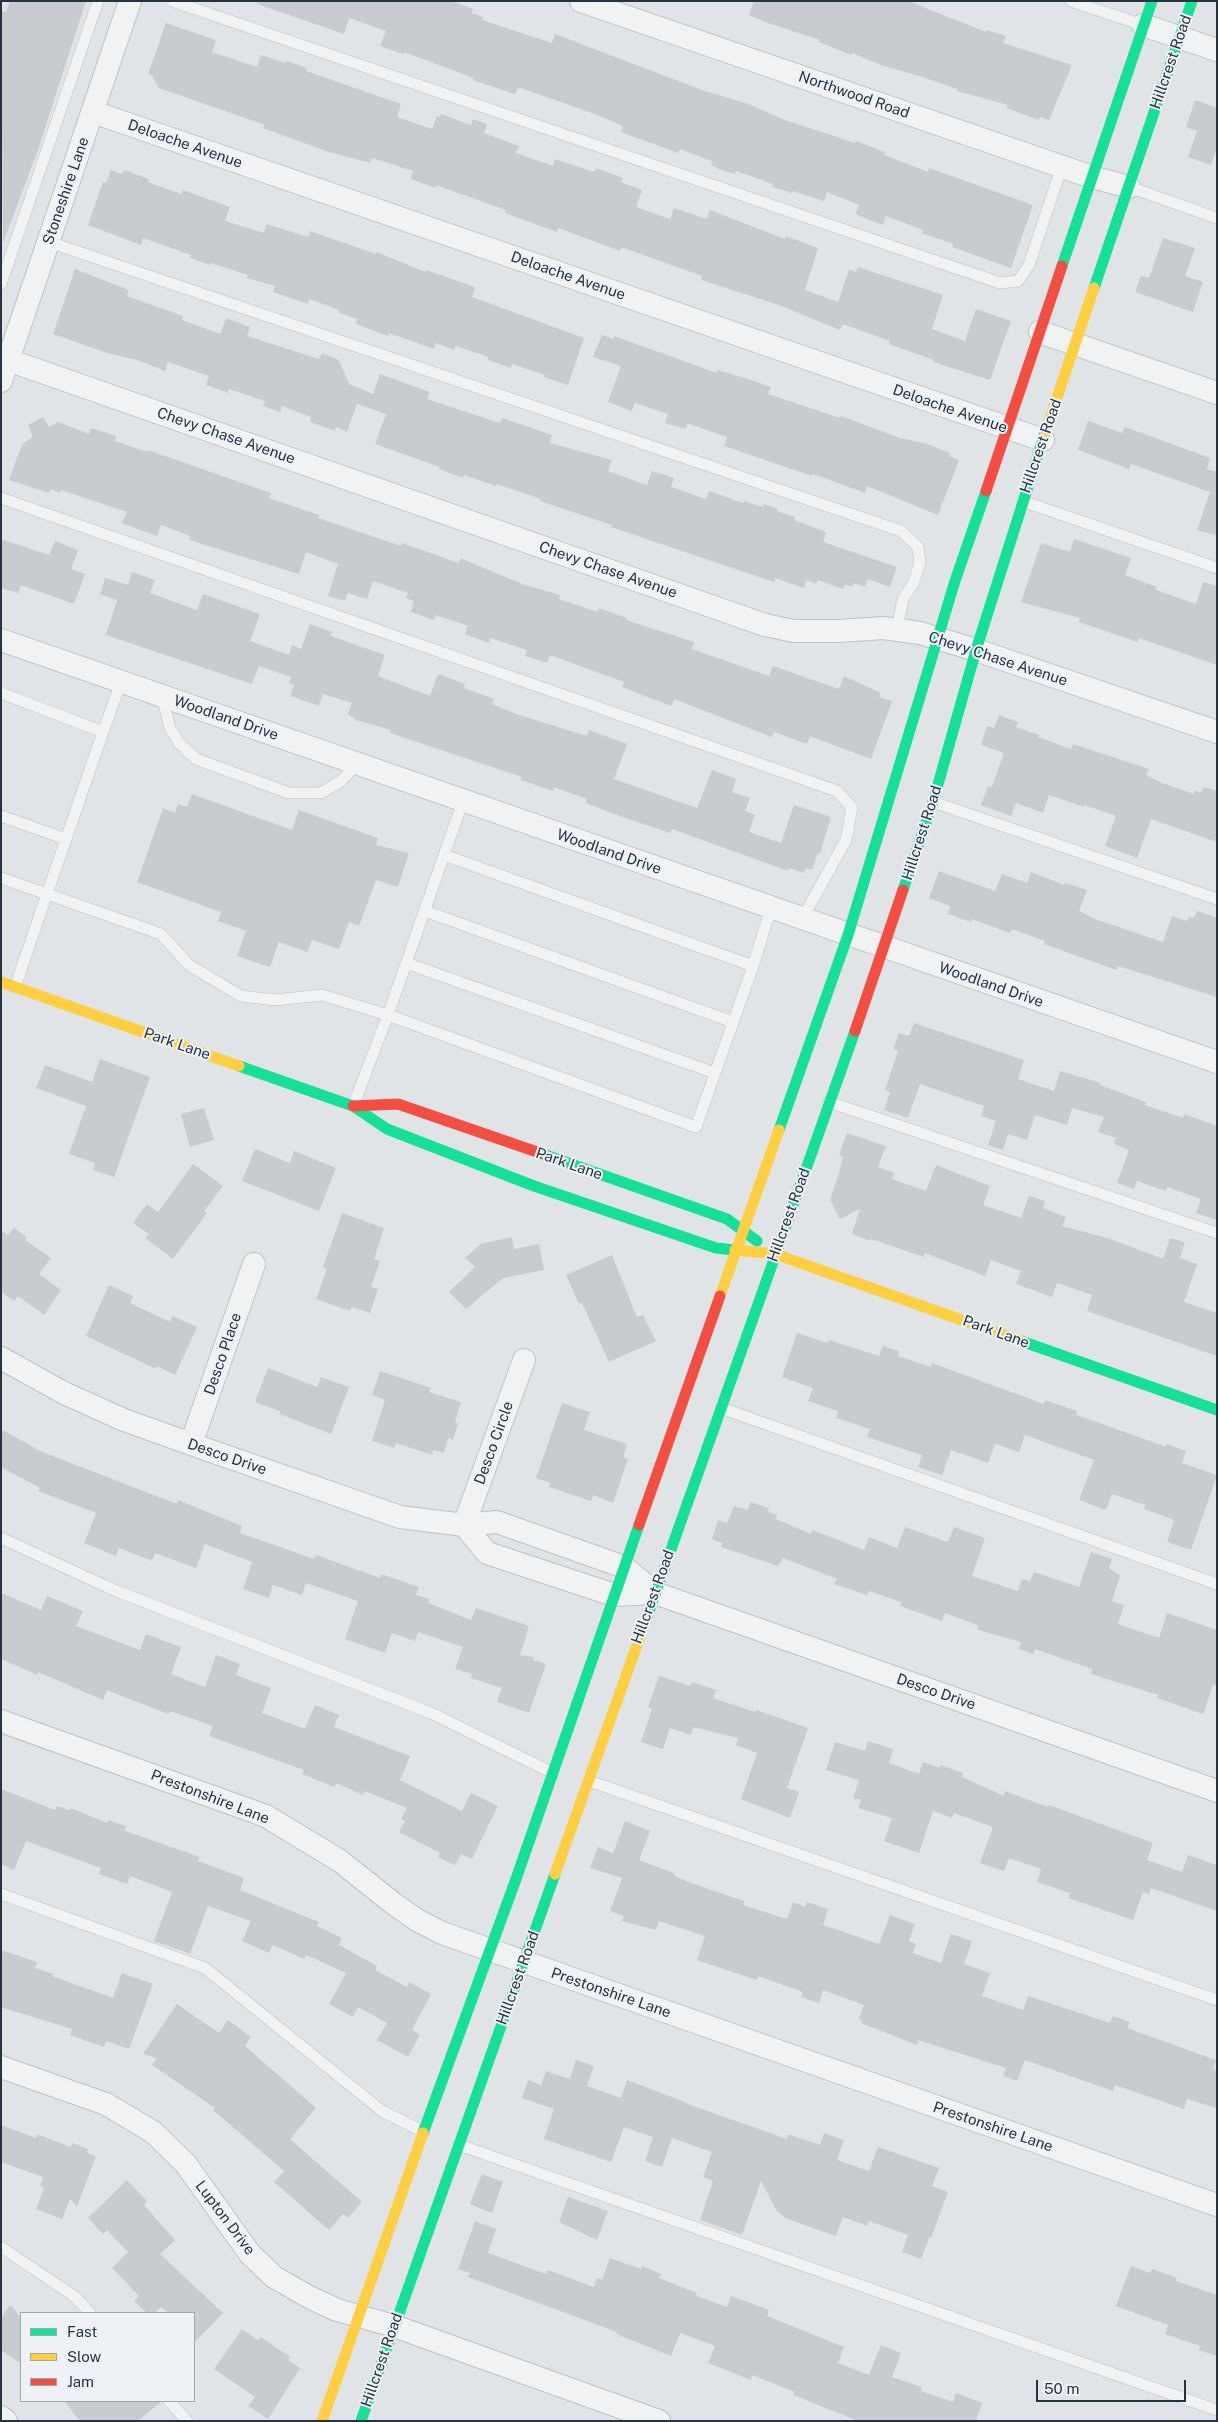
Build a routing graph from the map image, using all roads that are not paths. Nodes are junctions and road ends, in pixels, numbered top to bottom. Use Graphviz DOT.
graph roads {
  1 [pos="98,1"];
  2 [pos="130,1"];
  3 [pos="172,1"];
  4 [pos="580,1"];
  5 [pos="1071,1"];
  6 [pos="1152,1"];
  7 [pos="1192,1"];
  8 [pos="1143,25"];
  9 [pos="1179,37"];
  10 [pos="1217,50"];
  11 [pos="93,112"];
  12 [pos="1062,166"];
  13 [pos="1092,176"];
  14 [pos="1129,187"];
  15 [pos="1217,218"];
  16 [pos="49,242"];
  17 [pos="1,284"];
  18 [pos="1040,332"];
  19 [pos="1075,344"];
  20 [pos="8,360"];
  21 [pos="1,381"];
  22 [pos="1217,393"];
  23 [pos="1006,429"];
  24 [pos="1042,440"];
  25 [pos="1,498"];
  26 [pos="1022,501"];
  27 [pos="1217,568"];
  28 [pos="897,629"];
  29 [pos="939,639"];
  30 [pos="1,640"];
  31 [pos="976,650"];
  32 [pos="121,682"];
  33 [pos="1,693"];
  34 [pos="162,696"];
  35 [pos="103,732"];
  36 [pos="1217,732"];
  37 [pos="358,763"];
  38 [pos="463,801"];
  39 [pos="933,802"];
  40 [pos="1,816"];
  41 [pos="66,839"];
  42 [pos="444,855"];
  43 [pos="1,878"];
  44 [pos="47,894"];
  45 [pos="1217,899"];
  46 [pos="771,908"];
  47 [pos="425,911"];
  48 [pos="802,919"];
  49 [pos="848,935"];
  50 [pos="884,948"];
  51 [pos="406,963"];
  52 [pos="753,966"];
  53 [pos="1,982"];
  54 [pos="15,987"];
  55 [pos="388,1015"];
  56 [pos="733,1022"];
  57 [pos="1217,1062"];
  58 [pos="715,1073"];
  59 [pos="829,1102"];
  60 [pos="353,1106"];
  61 [pos="743,1231"];
  62 [pos="1217,1233"];
  63 [pos="736,1250"];
  64 [pos="775,1254"];
  65 [pos="254,1264"];
  66 [pos="1,1358"];
  67 [pos="524,1360"];
  68 [pos="722,1408"];
  69 [pos="1217,1410"];
  70 [pos="191,1444"];
  71 [pos="464,1526"];
  72 [pos="1,1538"];
  73 [pos="624,1567"];
  74 [pos="1217,1584"];
  75 [pos="654,1593"];
  76 [pos="614,1595"];
  77 [pos="1,1721"];
  78 [pos="552,1772"];
  79 [pos="589,1781"];
  80 [pos="1217,1791"];
  81 [pos="1,1894"];
  82 [pos="489,1951"];
  83 [pos="523,1963"];
  84 [pos="1217,2000"];
  85 [pos="1,2068"];
  86 [pos="424,2132"];
  87 [pos="459,2145"];
  88 [pos="1217,2205"];
  89 [pos="1,2247"];
  90 [pos="89,2312"];
  91 [pos="359,2315"];
  92 [pos="394,2326"];
  93 [pos="170,2402"];
  94 [pos="1217,2410"];
  95 [pos="1,2417"];
  96 [pos="6,2421"];
  97 [pos="187,2421"];
  98 [pos="322,2421"];
  99 [pos="361,2421"];
  100 [pos="659,2421"];
  1 -- 17 [label="lane"];
  2 -- 11 [label="street, Stoneshire Lane"];
  3 -- 12 [label="lane"];
  4 -- 12 [label="street, Northwood Road"];
  5 -- 8 [label="lane"];
  6 -- 8 [label="main road"];
  7 -- 9 [label="main road, Hillcrest Road"];
  8 -- 9 [label="street"];
  8 -- 13 [label="main road"];
  9 -- 10 [label="street"];
  9 -- 14 [label="main road, Hillcrest Road"];
  11 -- 16 [label="street, Stoneshire Lane"];
  11 -- 23 [label="street, Deloache Avenue"];
  12 -- 13 [label="street, Northwood Road"];
  13 -- 14 [label="street, Northwood Road"];
  13 -- 18 [label="main road"];
  14 -- 15 [label="lane"];
  14 -- 19 [label="main road, Hillcrest Road"];
  16 -- 20 [label="street, Stoneshire Lane"];
  16 -- 28 [label="lane"];
  18 -- 19 [label="street"];
  18 -- 23 [label="main road"];
  19 -- 22 [label="street"];
  19 -- 24 [label="main road, Hillcrest Road"];
  20 -- 21 [label="street, Stoneshire Lane"];
  20 -- 28 [label="street, Chevy Chase Avenue"];
  23 -- 24 [label="street, Deloache Avenue"];
  23 -- 29 [label="main road"];
  24 -- 26 [label="main road, Hillcrest Road"];
  25 -- 48 [label="lane"];
  26 -- 27 [label="lane"];
  26 -- 31 [label="main road, Hillcrest Road"];
  28 -- 29 [label="street, Chevy Chase Avenue"];
  29 -- 31 [label="street, Chevy Chase Avenue"];
  29 -- 49 [label="main road"];
  30 -- 32 [label="street, Woodland Drive"];
  31 -- 36 [label="street, Chevy Chase Avenue"];
  31 -- 39 [label="main road, Hillcrest Road"];
  32 -- 34 [label="street, Woodland Drive"];
  32 -- 35 [label="lane"];
  33 -- 35 [label="lane"];
  34 -- 37 [label="street, Woodland Drive"];
  34 -- 37 [label="lane"];
  35 -- 41 [label="lane"];
  37 -- 38 [label="street, Woodland Drive"];
  38 -- 42 [label="lane"];
  38 -- 46 [label="street, Woodland Drive"];
  39 -- 45 [label="lane"];
  39 -- 50 [label="main road, Hillcrest Road"];
  40 -- 41 [label="lane"];
  41 -- 44 [label="lane"];
  42 -- 47 [label="lane"];
  42 -- 52 [label="lane"];
  43 -- 44 [label="lane"];
  44 -- 54 [label="lane"];
  44 -- 55 [label="lane"];
  46 -- 48 [label="street, Woodland Drive"];
  46 -- 52 [label="lane"];
  47 -- 51 [label="lane"];
  47 -- 56 [label="lane"];
  48 -- 49 [label="street, Woodland Drive"];
  49 -- 50 [label="street, Woodland Drive"];
  49 -- 61 [label="main road"];
  50 -- 57 [label="street, Woodland Drive"];
  50 -- 59 [label="main road, Hillcrest Road"];
  51 -- 55 [label="lane"];
  51 -- 58 [label="lane"];
  52 -- 56 [label="lane"];
  53 -- 54 [label="main road, Park Lane"];
  54 -- 60 [label="main road, Park Lane"];
  55 -- 58 [label="lane"];
  55 -- 60 [label="lane"];
  56 -- 58 [label="lane"];
  59 -- 62 [label="lane"];
  59 -- 64 [label="main road, Hillcrest Road"];
  60 -- 61 [label="main road, Park Lane"];
  60 -- 63 [label="main road, Park Lane"];
  61 -- 63 [label="main road"];
  61 -- 64 [label="main road, Park Lane"];
  63 -- 64 [label="main road, Park Lane"];
  63 -- 73 [label="main road"];
  64 -- 68 [label="main road, Hillcrest Road"];
  64 -- 69 [label="main road, Park Lane"];
  65 -- 70 [label="street, Desco Place"];
  66 -- 70 [label="street, Desco Drive"];
  67 -- 71 [label="street, Desco Circle"];
  68 -- 74 [label="lane"];
  68 -- 75 [label="main road, Hillcrest Road"];
  70 -- 71 [label="street, Desco Drive"];
  71 -- 73 [label="street, Desco Drive"];
  71 -- 76 [label="street, Desco Drive"];
  72 -- 78 [label="lane"];
  73 -- 75 [label="street, Desco Drive"];
  73 -- 76 [label="main road"];
  75 -- 76 [label="street, Desco Drive"];
  75 -- 79 [label="main road, Hillcrest Road"];
  75 -- 80 [label="street, Desco Drive"];
  76 -- 78 [label="main road"];
  77 -- 82 [label="street, Prestonshire Lane"];
  78 -- 82 [label="main road"];
  79 -- 83 [label="main road, Hillcrest Road"];
  79 -- 84 [label="lane"];
  81 -- 86 [label="lane"];
  82 -- 83 [label="street, Prestonshire Lane"];
  82 -- 86 [label="main road"];
  83 -- 87 [label="main road, Hillcrest Road"];
  83 -- 88 [label="street, Prestonshire Lane"];
  85 -- 91 [label="street, Lupton Drive"];
  86 -- 91 [label="main road"];
  87 -- 92 [label="main road, Hillcrest Road"];
  87 -- 94 [label="lane"];
  89 -- 90 [label="lane"];
  91 -- 92 [label="street, Lupton Drive"];
  91 -- 98 [label="main road"];
  92 -- 99 [label="main road, Hillcrest Road"];
  92 -- 100 [label="street, Lupton Drive"];
  93 -- 97 [label="lane"];
  95 -- 96 [label="street"];
}
